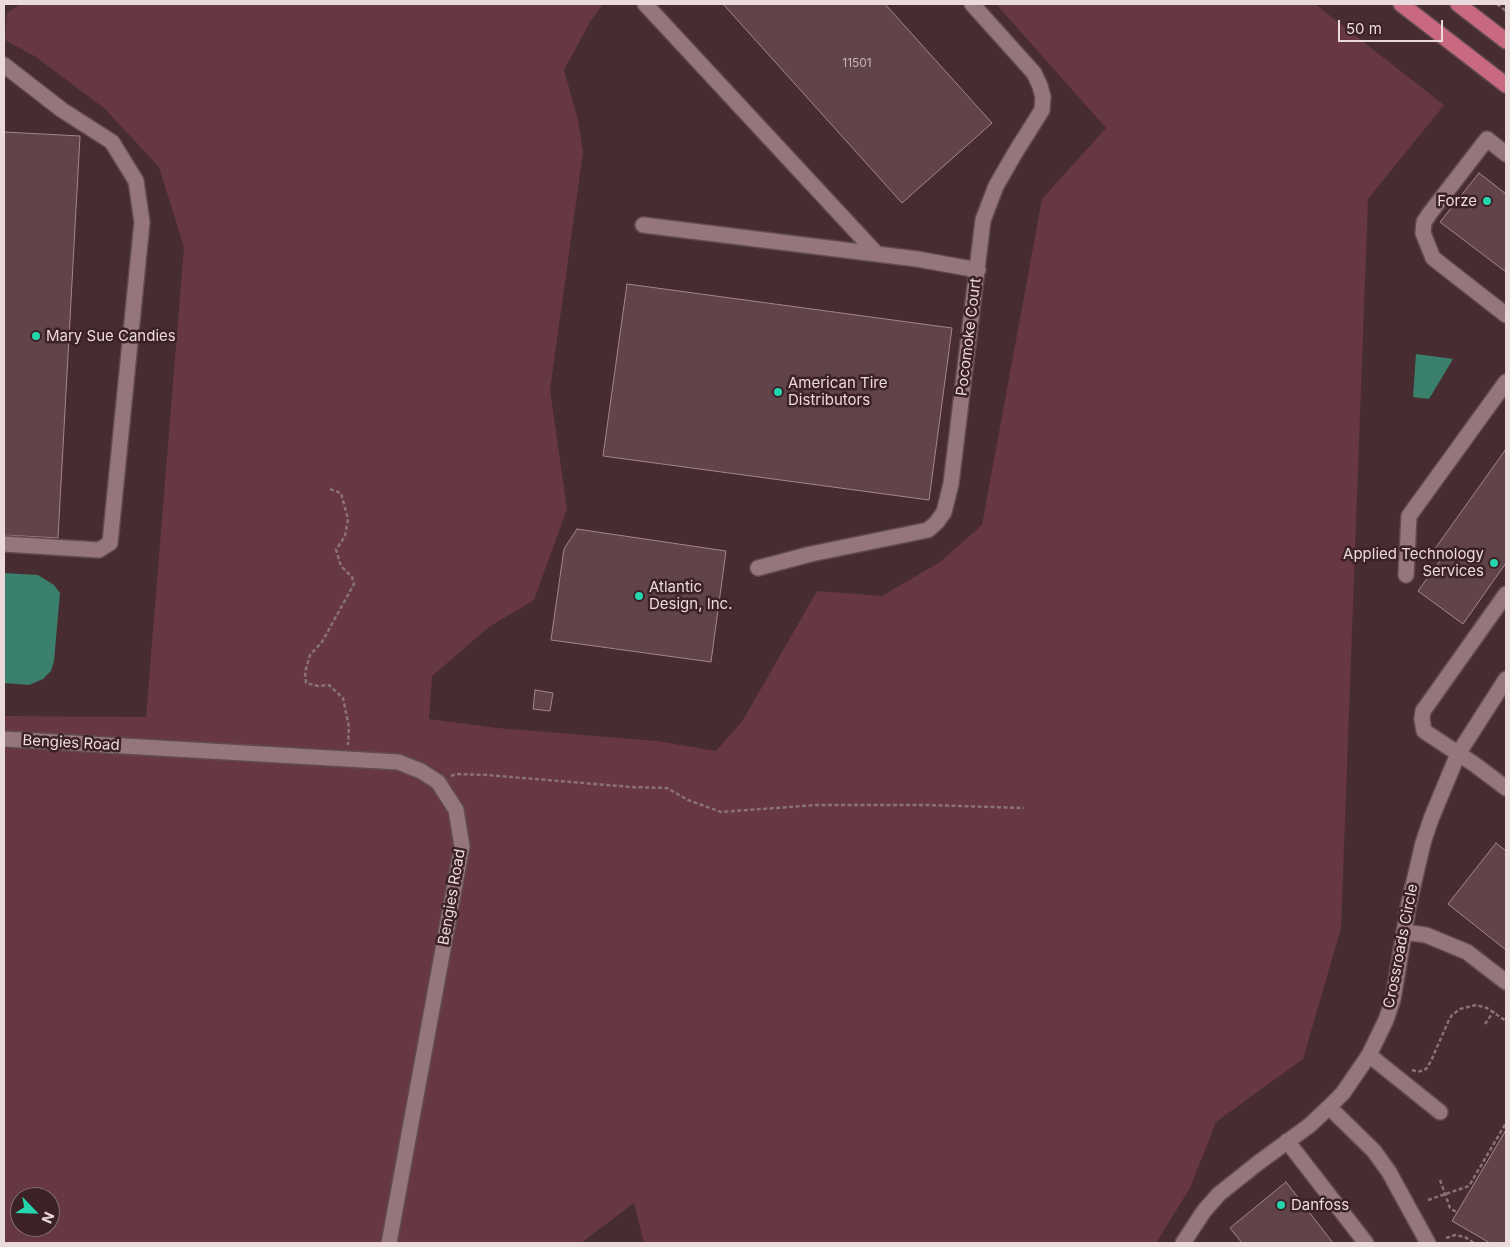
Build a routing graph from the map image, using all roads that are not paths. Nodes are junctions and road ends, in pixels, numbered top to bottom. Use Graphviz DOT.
graph roads {
  1 [pos="645,4"];
  2 [pos="972,4"];
  3 [pos="1401,4"];
  4 [pos="1458,4"];
  5 [pos="1506,41"];
  6 [pos="4,65"];
  7 [pos="1506,84"];
  8 [pos="1506,154"];
  9 [pos="643,225"];
  10 [pos="877,254"];
  11 [pos="978,270"];
  12 [pos="1506,315"];
  13 [pos="1506,382"];
  14 [pos="4,544"];
  15 [pos="758,568"];
  16 [pos="1406,575"];
  17 [pos="1506,594"];
  18 [pos="1506,678"];
  19 [pos="4,739"];
  20 [pos="1458,754"];
  21 [pos="1506,788"];
  22 [pos="1404,932"];
  23 [pos="1506,982"];
  24 [pos="1369,1055"];
  25 [pos="1329,1107"];
  26 [pos="1440,1112"];
  27 [pos="1288,1141"];
  28 [pos="389,1243"];
  29 [pos="1184,1243"];
  30 [pos="1366,1243"];
  31 [pos="1428,1243"];
  1 -- 10 [label="street"];
  2 -- 11 [label="street, Pocomoke Court"];
  3 -- 7 [label="main road"];
  4 -- 5 [label="main road"];
  6 -- 14 [label="street"];
  8 -- 12 [label="street"];
  9 -- 10 [label="street"];
  10 -- 11 [label="street"];
  11 -- 15 [label="street, Pocomoke Court"];
  13 -- 16 [label="street"];
  17 -- 20 [label="street"];
  18 -- 20 [label="street, Crossroads Circle"];
  19 -- 28 [label="street, Bengies Road"];
  20 -- 21 [label="street"];
  20 -- 22 [label="street, Crossroads Circle"];
  22 -- 23 [label="street"];
  22 -- 24 [label="street, Crossroads Circle"];
  24 -- 25 [label="street, Crossroads Circle"];
  24 -- 26 [label="street"];
  25 -- 27 [label="street, Crossroads Circle"];
  25 -- 31 [label="street"];
  27 -- 29 [label="street, Crossroads Circle"];
  27 -- 30 [label="street"];
}
